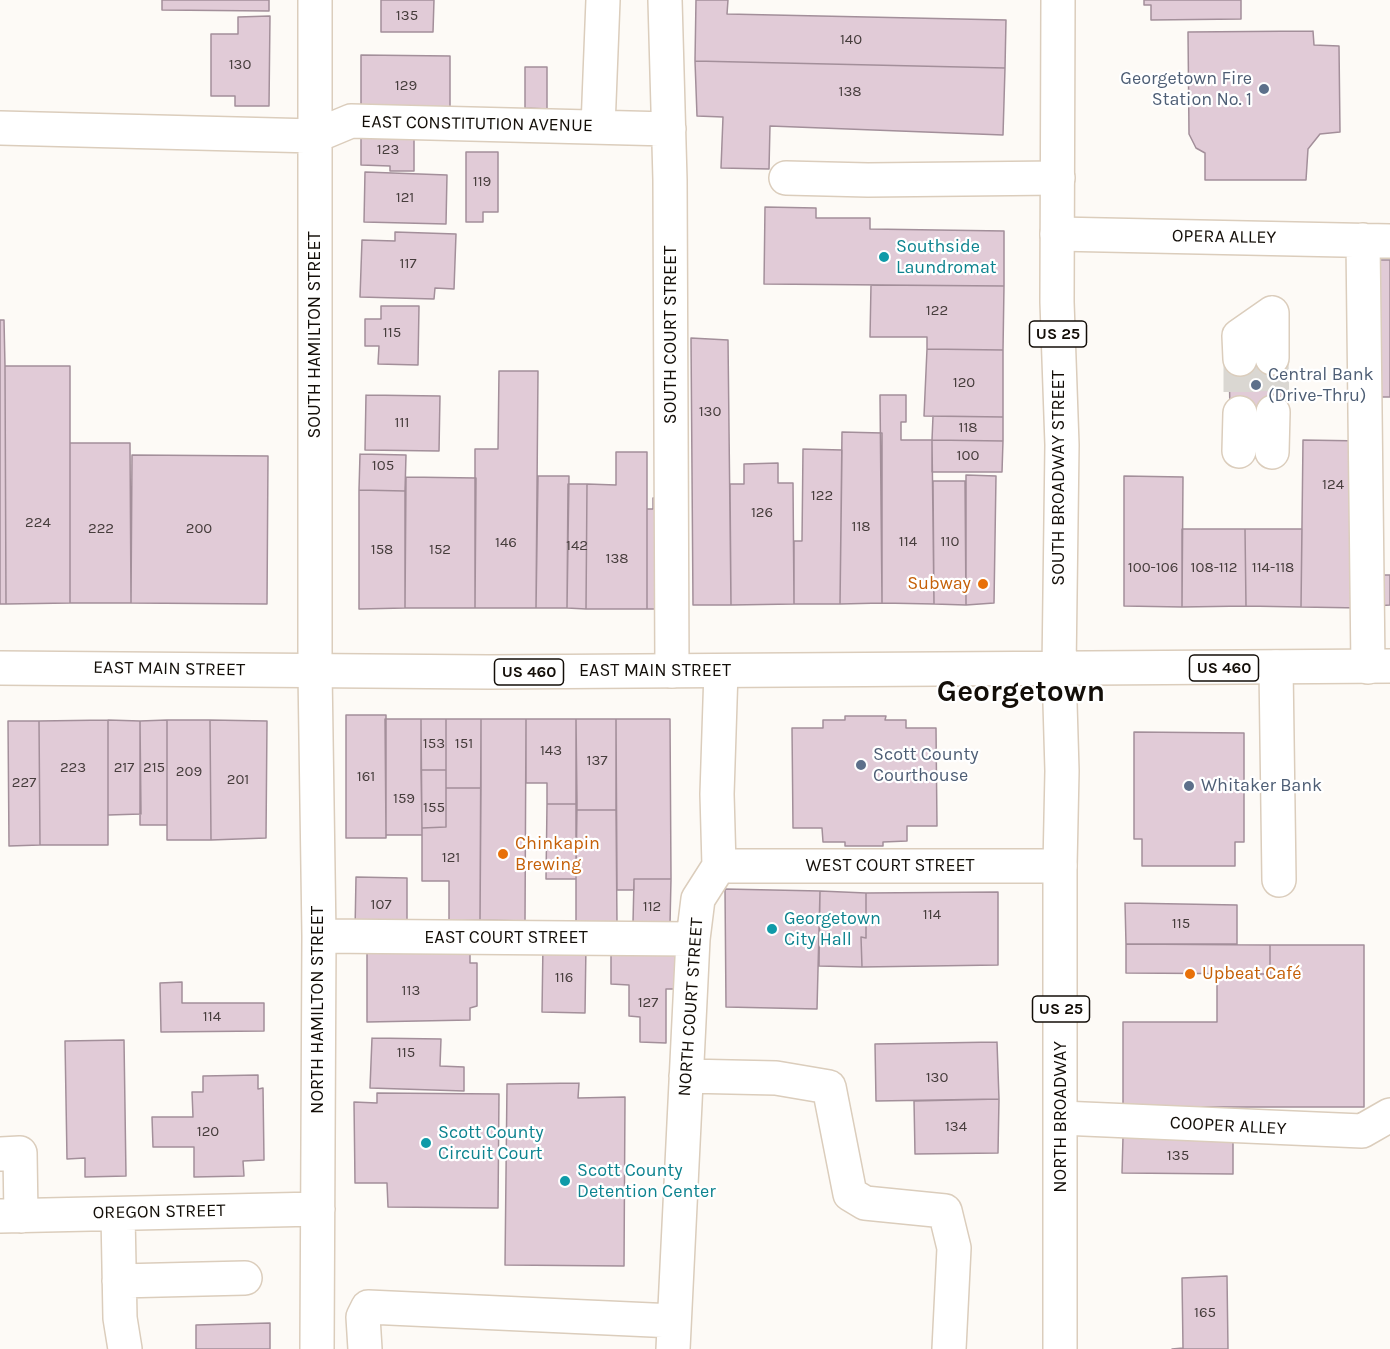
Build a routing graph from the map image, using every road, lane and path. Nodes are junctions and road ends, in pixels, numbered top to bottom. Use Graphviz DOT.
graph roads {
  1 [pos="315,0"];
  2 [pos="603,0"];
  3 [pos="665,0"];
  4 [pos="1058,0"];
  5 [pos="598,127"];
  6 [pos="0,128"];
  7 [pos="669,129"];
  8 [pos="315,136"];
  9 [pos="786,178"];
  10 [pos="1058,178"];
  11 [pos="1057,234"];
  12 [pos="1377,241"];
  13 [pos="1272,313"];
  14 [pos="1256,358"];
  15 [pos="1257,412"];
  16 [pos="1256,452"];
  17 [pos="1379,666"];
  18 [pos="1276,667"];
  19 [pos="0,668"];
  20 [pos="1059,669"];
  21 [pos="315,671"];
  22 [pos="672,671"];
  23 [pos="721,671"];
  24 [pos="719,866"];
  25 [pos="1060,866"];
  26 [pos="1278,880"];
  27 [pos="319,936"];
  28 [pos="693,939"];
  29 [pos="686,1076"];
  30 [pos="1390,1115"];
  31 [pos="1061,1118"];
  32 [pos="0,1154"];
  33 [pos="318,1209"];
  34 [pos="118,1214"];
  35 [pos="11,1216"];
  36 [pos="245,1278"];
  37 [pos="119,1281"];
  38 [pos="674,1335"];
  39 [pos="125,1349"];
  40 [pos="317,1349"];
  41 [pos="365,1349"];
  42 [pos="949,1349"];
  43 [pos="1060,1349"];
  1 -- 8 [label="street, SOUTH HAMILTON STREET"];
  2 -- 5 [label="street"];
  3 -- 7 [label="street, SOUTH COURT STREET"];
  4 -- 10 [label="street, SOUTH BROADWAY STREET / US 25"];
  5 -- 7 [label="street, EAST CONSTITUTION AVENUE"];
  5 -- 8 [label="street, EAST CONSTITUTION AVENUE"];
  6 -- 8 [label="street, EAST CONSTITUTION AVENUE"];
  7 -- 22 [label="street, SOUTH COURT STREET"];
  8 -- 21 [label="street, SOUTH HAMILTON STREET"];
  9 -- 10 [label="street"];
  10 -- 11 [label="street, SOUTH BROADWAY STREET / US 25"];
  11 -- 12 [label="street, OPERA ALLEY"];
  11 -- 20 [label="street, SOUTH BROADWAY STREET / US 25"];
  12 -- 17 [label="street"];
  13 -- 14 [label="street"];
  15 -- 16 [label="street"];
  17 -- 18 [label="street, US 460"];
  18 -- 20 [label="street, US 460"];
  18 -- 26 [label="street"];
  19 -- 21 [label="street, EAST MAIN STREET / US 460"];
  20 -- 23 [label="street, EAST MAIN STREET / US 460"];
  20 -- 25 [label="street, NORTH BROADWAY / US 25"];
  21 -- 22 [label="street, EAST MAIN STREET / US 460"];
  21 -- 27 [label="street, NORTH HAMILTON STREET"];
  22 -- 23 [label="street, EAST MAIN STREET / US 460"];
  23 -- 24 [label="street"];
  24 -- 25 [label="street, WEST COURT STREET"];
  24 -- 28 [label="street, NORTH COURT STREET"];
  25 -- 31 [label="street, NORTH BROADWAY / US 25"];
  27 -- 28 [label="street, EAST COURT STREET"];
  27 -- 33 [label="street, NORTH HAMILTON STREET"];
  28 -- 29 [label="street, NORTH COURT STREET"];
  29 -- 38 [label="street, NORTH COURT STREET"];
  29 -- 42 [label="street"];
  30 -- 31 [label="street, COOPER ALLEY"];
  31 -- 43 [label="street, NORTH BROADWAY / US 25"];
  32 -- 35 [label="street"];
  33 -- 34 [label="street, OREGON STREET"];
  33 -- 40 [label="street, NORTH HAMILTON STREET"];
  34 -- 35 [label="street, OREGON STREET"];
  34 -- 37 [label="street"];
  36 -- 37 [label="street"];
  37 -- 39 [label="street"];
  38 -- 41 [label="street"];
}
